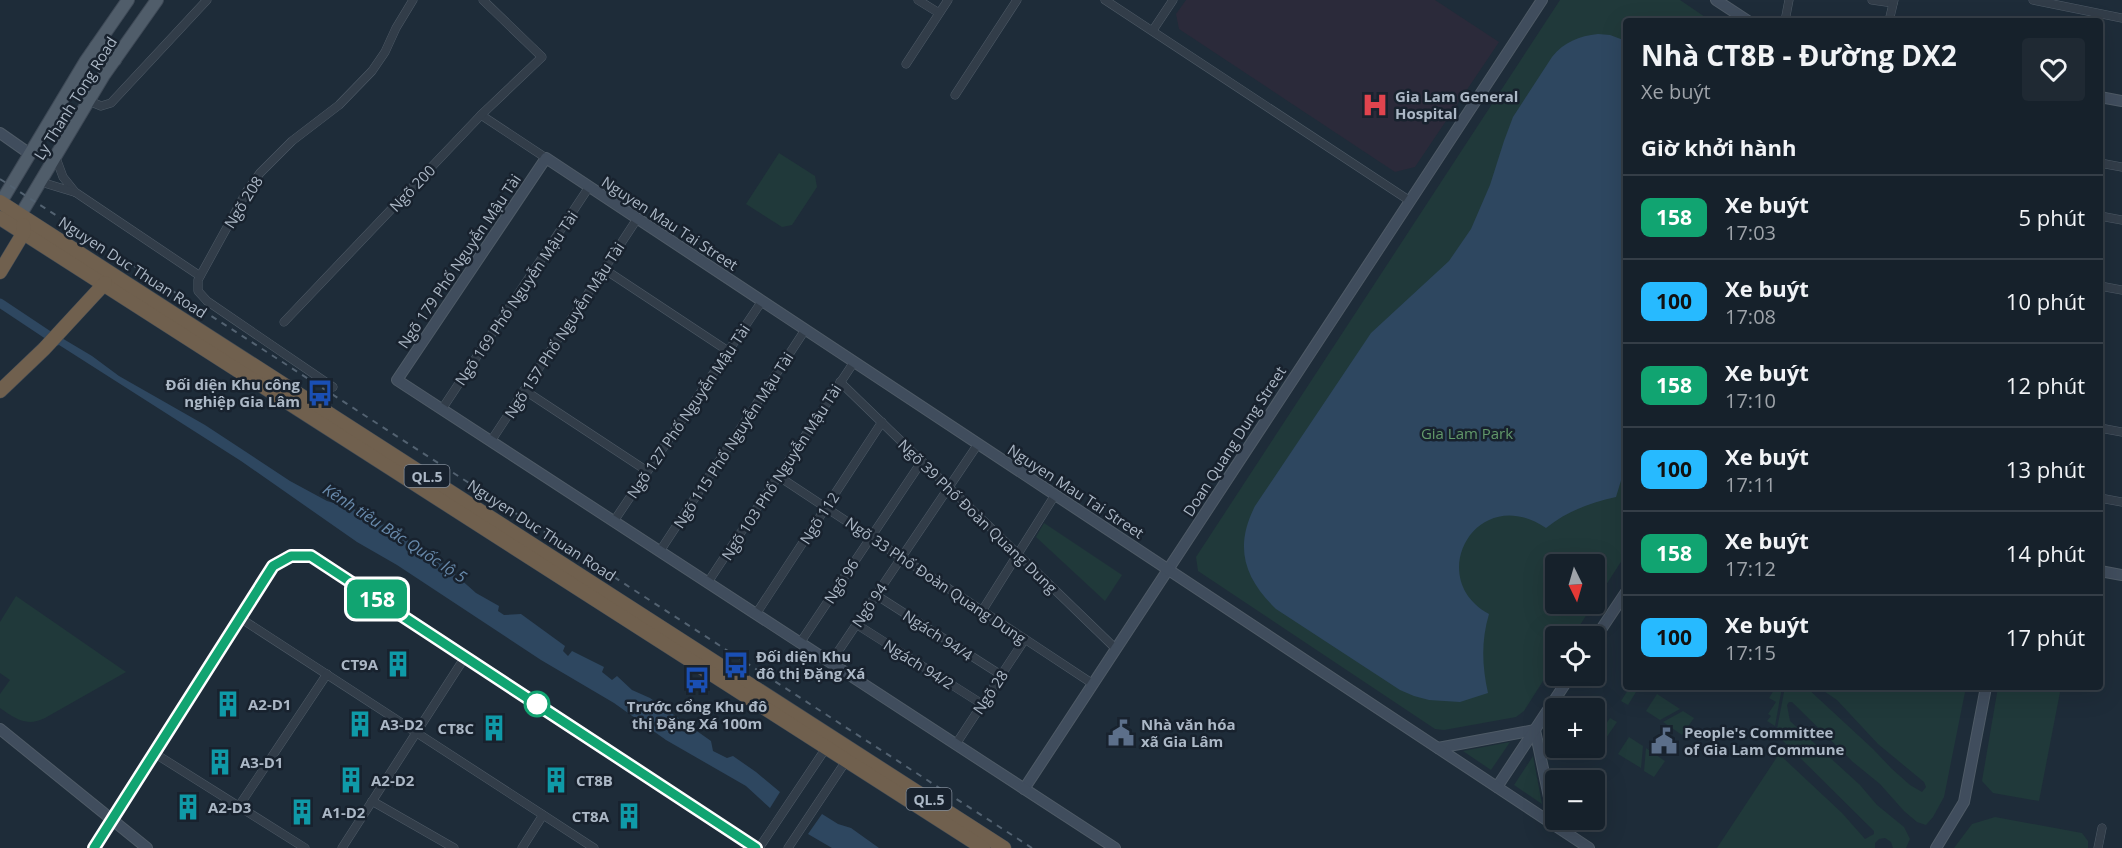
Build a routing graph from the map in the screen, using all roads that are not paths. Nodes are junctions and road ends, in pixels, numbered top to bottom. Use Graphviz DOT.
graph roads {
  1 [pos="128,0"];
  2 [pos="157,0"];
  3 [pos="207,0"];
  4 [pos="413,0"];
  5 [pos="483,0"];
  6 [pos="918,0"];
  7 [pos="948,0"];
  8 [pos="1017,0"];
  9 [pos="1105,0"];
  10 [pos="1173,0"];
  11 [pos="1542,0"];
  12 [pos="1716,0"];
  13 [pos="1789,0"];
  14 [pos="1872,0"];
  15 [pos="2033,0"];
  16 [pos="1894,2"];
  17 [pos="939,13"];
  18 [pos="1743,18"];
  19 [pos="1786,18"];
  20 [pos="1890,18"];
  21 [pos="2122,18"];
  22 [pos="1153,30"];
  23 [pos="96,46"];
  24 [pos="115,60"];
  25 [pos="906,64"];
  26 [pos="955,95"];
  27 [pos="2103,98"];
  28 [pos="89,101"];
  29 [pos="2122,101"];
  30 [pos="481,115"];
  31 [pos="0,133"];
  32 [pos="30,154"];
  33 [pos="56,158"];
  34 [pos="546,158"];
  35 [pos="2103,164"];
  36 [pos="2122,167"];
  37 [pos="41,182"];
  38 [pos="590,187"];
  39 [pos="75,192"];
  40 [pos="1410,201"];
  41 [pos="0,202"];
  42 [pos="21,214"];
  43 [pos="2103,217"];
  44 [pos="0,218"];
  45 [pos="637,219"];
  46 [pos="2122,220"];
  47 [pos="24,232"];
  48 [pos="604,268"];
  49 [pos="0,273"];
  50 [pos="200,276"];
  51 [pos="105,283"];
  52 [pos="2103,287"];
  53 [pos="2122,290"];
  54 [pos="762,301"];
  55 [pos="284,322"];
  56 [pos="805,330"];
  57 [pos="728,351"];
  58 [pos="854,362"];
  59 [pos="840,382"];
  60 [pos="333,387"];
  61 [pos="524,390"];
  62 [pos="0,392"];
  63 [pos="442,409"];
  64 [pos="882,422"];
  65 [pos="2103,429"];
  66 [pos="2122,432"];
  67 [pos="491,441"];
  68 [pos="978,444"];
  69 [pos="922,461"];
  70 [pos="647,471"];
  71 [pos="778,476"];
  72 [pos="949,487"];
  73 [pos="1055,495"];
  74 [pos="2103,499"];
  75 [pos="2122,502"];
  76 [pos="827,508"];
  77 [pos="614,521"];
  78 [pos="870,536"];
  79 [pos="660,551"];
  80 [pos="1018,554"];
  81 [pos="902,557"];
  82 [pos="1168,570"];
  83 [pos="2103,572"];
  84 [pos="2122,575"];
  85 [pos="708,582"];
  86 [pos="876,595"];
  87 [pos="1623,596"];
  88 [pos="982,610"];
  89 [pos="756,614"];
  90 [pos="240,618"];
  91 [pos="856,624"];
  92 [pos="1603,626"];
  93 [pos="1025,639"];
  94 [pos="800,643"];
  95 [pos="1116,649"];
  96 [pos="465,657"];
  97 [pos="831,662"];
  98 [pos="327,674"];
  99 [pos="1001,675"];
  100 [pos="1093,684"];
  101 [pos="1564,686"];
  102 [pos="1985,690"];
  103 [pos="982,704"];
  104 [pos="0,729"];
  105 [pos="1535,730"];
  106 [pos="417,732"];
  107 [pos="830,743"];
  108 [pos="956,744"];
  109 [pos="1438,748"];
  110 [pos="154,753"];
  111 [pos="850,756"];
  112 [pos="1545,778"];
  113 [pos="1497,787"];
  114 [pos="1024,789"];
  115 [pos="372,801"];
  116 [pos="239,806"];
  117 [pos="543,815"];
  118 [pos="112,819"];
  119 [pos="1545,819"];
  120 [pos="2102,828"];
  121 [pos="1561,830"];
  122 [pos="94,848"];
  123 [pos="147,848"];
  124 [pos="305,848"];
  125 [pos="342,848"];
  126 [pos="454,848"];
  127 [pos="522,848"];
  128 [pos="594,848"];
  129 [pos="758,848"];
  130 [pos="788,848"];
  131 [pos="983,848"];
  132 [pos="1004,848"];
  133 [pos="1115,848"];
  134 [pos="1589,848"];
  135 [pos="1936,848"];
  136 [pos="2098,848"];
  1 -- 23 [label="main road, Ly Thanh Tong Road"];
  2 -- 24 [label="main road, Ly Thanh Tong Road"];
  3 -- 28 [label="street"];
  4 -- 50 [label="street, Ngõ 208"];
  5 -- 30 [label="street, Ngõ 200"];
  6 -- 17 [label="street"];
  7 -- 17 [label="street"];
  8 -- 26 [label="street"];
  9 -- 22 [label="street"];
  10 -- 22 [label="street"];
  11 -- 40 [label="street, Doan Quang Dung Street"];
  12 -- 18 [label="street"];
  13 -- 19 [label="street"];
  14 -- 16 [label="street"];
  15 -- 21 [label="street"];
  16 -- 20 [label="street"];
  17 -- 25 [label="street"];
  22 -- 40 [label="street"];
  23 -- 24 [label="main road"];
  23 -- 32 [label="main road, Ly Thanh Tong Road"];
  24 -- 28 [label="main road, Ly Thanh Tong Road"];
  27 -- 29 [label="street"];
  28 -- 33 [label="main road, Ly Thanh Tong Road"];
  30 -- 34 [label="street"];
  30 -- 55 [label="street, Ngõ 200"];
  31 -- 32 [label="street"];
  32 -- 41 [label="main road, Ly Thanh Tong Road"];
  33 -- 37 [label="main road, Ly Thanh Tong Road"];
  33 -- 39 [label="street"];
  34 -- 38 [label="street, Nguyen Mau Tai Street"];
  34 -- 63 [label="street, Ngõ 179 Phố Nguyễn Mậu Tài"];
  35 -- 36 [label="street"];
  37 -- 39 [label="street"];
  37 -- 42 [label="main road, Ly Thanh Tong Road"];
  38 -- 45 [label="street, Nguyen Mau Tai Street"];
  38 -- 63 [label="street, Ngõ 169 Phố Nguyễn Mậu Tài"];
  39 -- 50 [label="street"];
  40 -- 82 [label="street, Doan Quang Dung Street"];
  41 -- 42 [label="highway, Nguyen Duc Thuan Road / QL.5"];
  42 -- 47 [label="highway"];
  42 -- 107 [label="highway, Nguyen Duc Thuan Road / QL.5"];
  43 -- 46 [label="street"];
  44 -- 47 [label="highway, Nguyen Duc Thuan Road / QL.5"];
  45 -- 48 [label="street, Ngõ 157 Phố Nguyễn Mậu Tài"];
  45 -- 54 [label="street, Nguyen Mau Tai Street"];
  47 -- 49 [label="highway"];
  47 -- 51 [label="highway, Nguyen Duc Thuan Road / QL.5"];
  48 -- 57 [label="street"];
  48 -- 61 [label="street, Ngõ 157 Phố Nguyễn Mậu Tài"];
  50 -- 60 [label="street"];
  51 -- 62 [label="highway"];
  51 -- 107 [label="highway, Nguyen Duc Thuan Road / QL.5"];
  52 -- 53 [label="street"];
  54 -- 56 [label="street, Nguyen Mau Tai Street"];
  54 -- 57 [label="street, Ngõ 127 Phố Nguyễn Mậu Tài"];
  56 -- 58 [label="street, Nguyen Mau Tai Street"];
  56 -- 79 [label="street, Ngõ 115 Phố Nguyễn Mậu Tài"];
  57 -- 70 [label="street, Ngõ 127 Phố Nguyễn Mậu Tài"];
  58 -- 59 [label="street, Ngõ 103 Phố Nguyễn Mậu Tài"];
  58 -- 68 [label="street, Nguyen Mau Tai Street"];
  59 -- 64 [label="street, Ngõ 39 Phố Đoàn Quang Dung"];
  59 -- 71 [label="street, Ngõ 103 Phố Nguyễn Mậu Tài"];
  61 -- 67 [label="street, Ngõ 157 Phố Nguyễn Mậu Tài"];
  61 -- 70 [label="street"];
  63 -- 67 [label="street"];
  64 -- 69 [label="street, Ngõ 39 Phố Đoàn Quang Dung"];
  64 -- 76 [label="street, Ngõ 112"];
  65 -- 66 [label="street"];
  67 -- 77 [label="street"];
  68 -- 72 [label="street, Ngõ 94"];
  68 -- 73 [label="street, Nguyen Mau Tai Street"];
  69 -- 72 [label="street, Ngõ 39 Phố Đoàn Quang Dung"];
  69 -- 78 [label="street, Ngõ 96"];
  70 -- 77 [label="street, Ngõ 127 Phố Nguyễn Mậu Tài"];
  71 -- 76 [label="street, Ngõ 33 Phố Đoàn Quang Dung"];
  71 -- 85 [label="street, Ngõ 103 Phố Nguyễn Mậu Tài"];
  72 -- 80 [label="street, Ngõ 39 Phố Đoàn Quang Dung"];
  72 -- 81 [label="street, Ngõ 94"];
  73 -- 80 [label="street"];
  73 -- 82 [label="street, Nguyen Mau Tai Street"];
  74 -- 75 [label="street"];
  76 -- 78 [label="street, Ngõ 33 Phố Đoàn Quang Dung"];
  76 -- 89 [label="street, Ngõ 112"];
  77 -- 79 [label="street"];
  78 -- 81 [label="street, Ngõ 33 Phố Đoàn Quang Dung"];
  78 -- 94 [label="street, Ngõ 96"];
  79 -- 85 [label="street"];
  80 -- 88 [label="street"];
  80 -- 95 [label="street, Ngõ 39 Phố Đoàn Quang Dung"];
  81 -- 86 [label="street, Ngõ 94"];
  81 -- 88 [label="street, Ngõ 33 Phố Đoàn Quang Dung"];
  82 -- 95 [label="street, Doan Quang Dung Street"];
  82 -- 109 [label="street, Nguyen Mau Tai Street"];
  83 -- 84 [label="street"];
  85 -- 89 [label="street"];
  86 -- 91 [label="street, Ngõ 94"];
  86 -- 99 [label="street, Ngách 94/4"];
  87 -- 92 [label="street"];
  88 -- 93 [label="street, Ngõ 33 Phố Đoàn Quang Dung"];
  89 -- 94 [label="street"];
  90 -- 96 [label="street"];
  90 -- 98 [label="street"];
  90 -- 110 [label="street"];
  91 -- 97 [label="street, Ngõ 94"];
  91 -- 103 [label="street, Ngách 94/2"];
  93 -- 99 [label="street, Ngõ 28"];
  93 -- 100 [label="street, Ngõ 33 Phố Đoàn Quang Dung"];
  94 -- 97 [label="street"];
  95 -- 100 [label="street, Doan Quang Dung Street"];
  96 -- 106 [label="street"];
  96 -- 129 [label="street"];
  97 -- 108 [label="street"];
  98 -- 106 [label="street"];
  98 -- 116 [label="street"];
  99 -- 103 [label="street, Ngõ 28"];
  100 -- 114 [label="street, Doan Quang Dung Street"];
  101 -- 105 [label="street"];
  102 -- 135 [label="street"];
  103 -- 108 [label="street, Ngõ 28"];
  104 -- 118 [label="street"];
  105 -- 109 [label="street"];
  105 -- 112 [label="street"];
  105 -- 113 [label="street"];
  106 -- 115 [label="street"];
  106 -- 117 [label="street"];
  107 -- 111 [label="highway, Nguyen Duc Thuan Road / QL.5"];
  107 -- 129 [label="street"];
  108 -- 114 [label="street"];
  109 -- 113 [label="street, Nguyen Mau Tai Street"];
  110 -- 116 [label="street"];
  110 -- 118 [label="street"];
  111 -- 130 [label="street"];
  111 -- 131 [label="highway, Nguyen Duc Thuan Road / QL.5"];
  111 -- 132 [label="highway, Nguyen Duc Thuan Road / QL.5"];
  113 -- 119 [label="street, Nguyen Mau Tai Street"];
  114 -- 133 [label="street"];
  115 -- 125 [label="street"];
  115 -- 126 [label="street"];
  116 -- 124 [label="street"];
  117 -- 127 [label="street"];
  117 -- 128 [label="street"];
  118 -- 122 [label="street"];
  118 -- 123 [label="street"];
  120 -- 136 [label="street"];
  121 -- 134 [label="street, Nguyen Mau Tai Street"];
}
